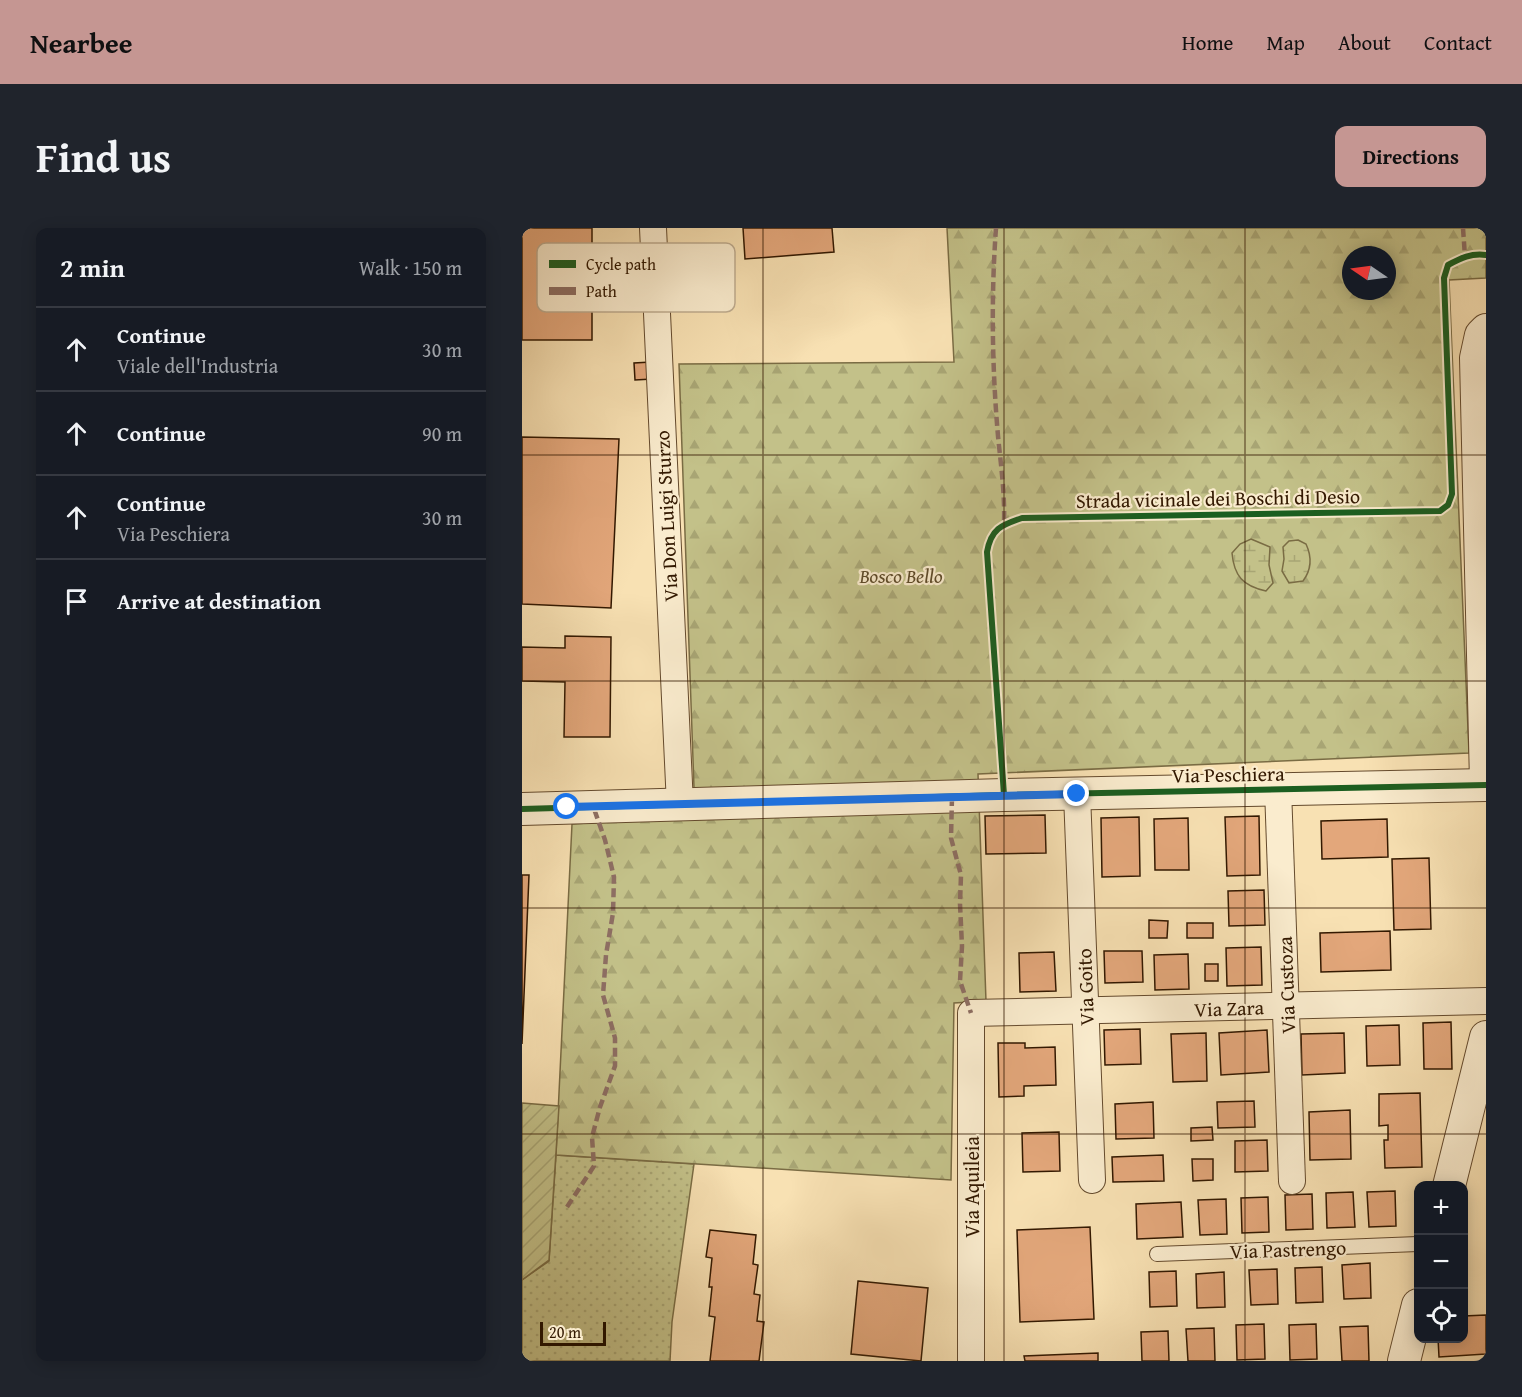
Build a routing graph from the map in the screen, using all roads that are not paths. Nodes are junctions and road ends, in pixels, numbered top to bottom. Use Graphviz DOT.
graph roads {
  1 [pos="652,228"];
  2 [pos="653,243"];
  3 [pos="656,312"];
  4 [pos="1486,330"];
  5 [pos="1486,775"];
  6 [pos="1278,789"];
  7 [pos="1077,794"];
  8 [pos="680,805"];
  9 [pos="522,809"];
  10 [pos="1486,1001"];
  11 [pos="1287,1006"];
  12 [pos="1086,1012"];
  13 [pos="971,1013"];
  14 [pos="1486,1037"];
  15 [pos="1092,1180"];
  16 [pos="1292,1181"];
  17 [pos="1450,1181"];
  18 [pos="1414,1244"];
  19 [pos="1157,1254"];
  20 [pos="1414,1324"];
  21 [pos="971,1361"];
  22 [pos="1404,1361"];
  1 -- 2 [label="street, Via Don Luigi Sturzo"];
  3 -- 8 [label="street, Via Don Luigi Sturzo"];
  4 -- 5 [label="street"];
  5 -- 6 [label="street, Via Peschiera"];
  6 -- 7 [label="street, Via Peschiera"];
  6 -- 11 [label="street, Via Custoza"];
  7 -- 8 [label="street, Via Peschiera"];
  7 -- 12 [label="street, Via Goito"];
  8 -- 9 [label="street"];
  10 -- 11 [label="street, Via Zara"];
  11 -- 12 [label="street, Via Zara"];
  11 -- 16 [label="street, Via Custoza"];
  12 -- 13 [label="street, Via Zara"];
  12 -- 15 [label="street, Via Goito"];
  13 -- 21 [label="street, Via Aquileia"];
  14 -- 17 [label="street"];
  18 -- 19 [label="lane, Via Pastrengo"];
  20 -- 22 [label="street"];
}
